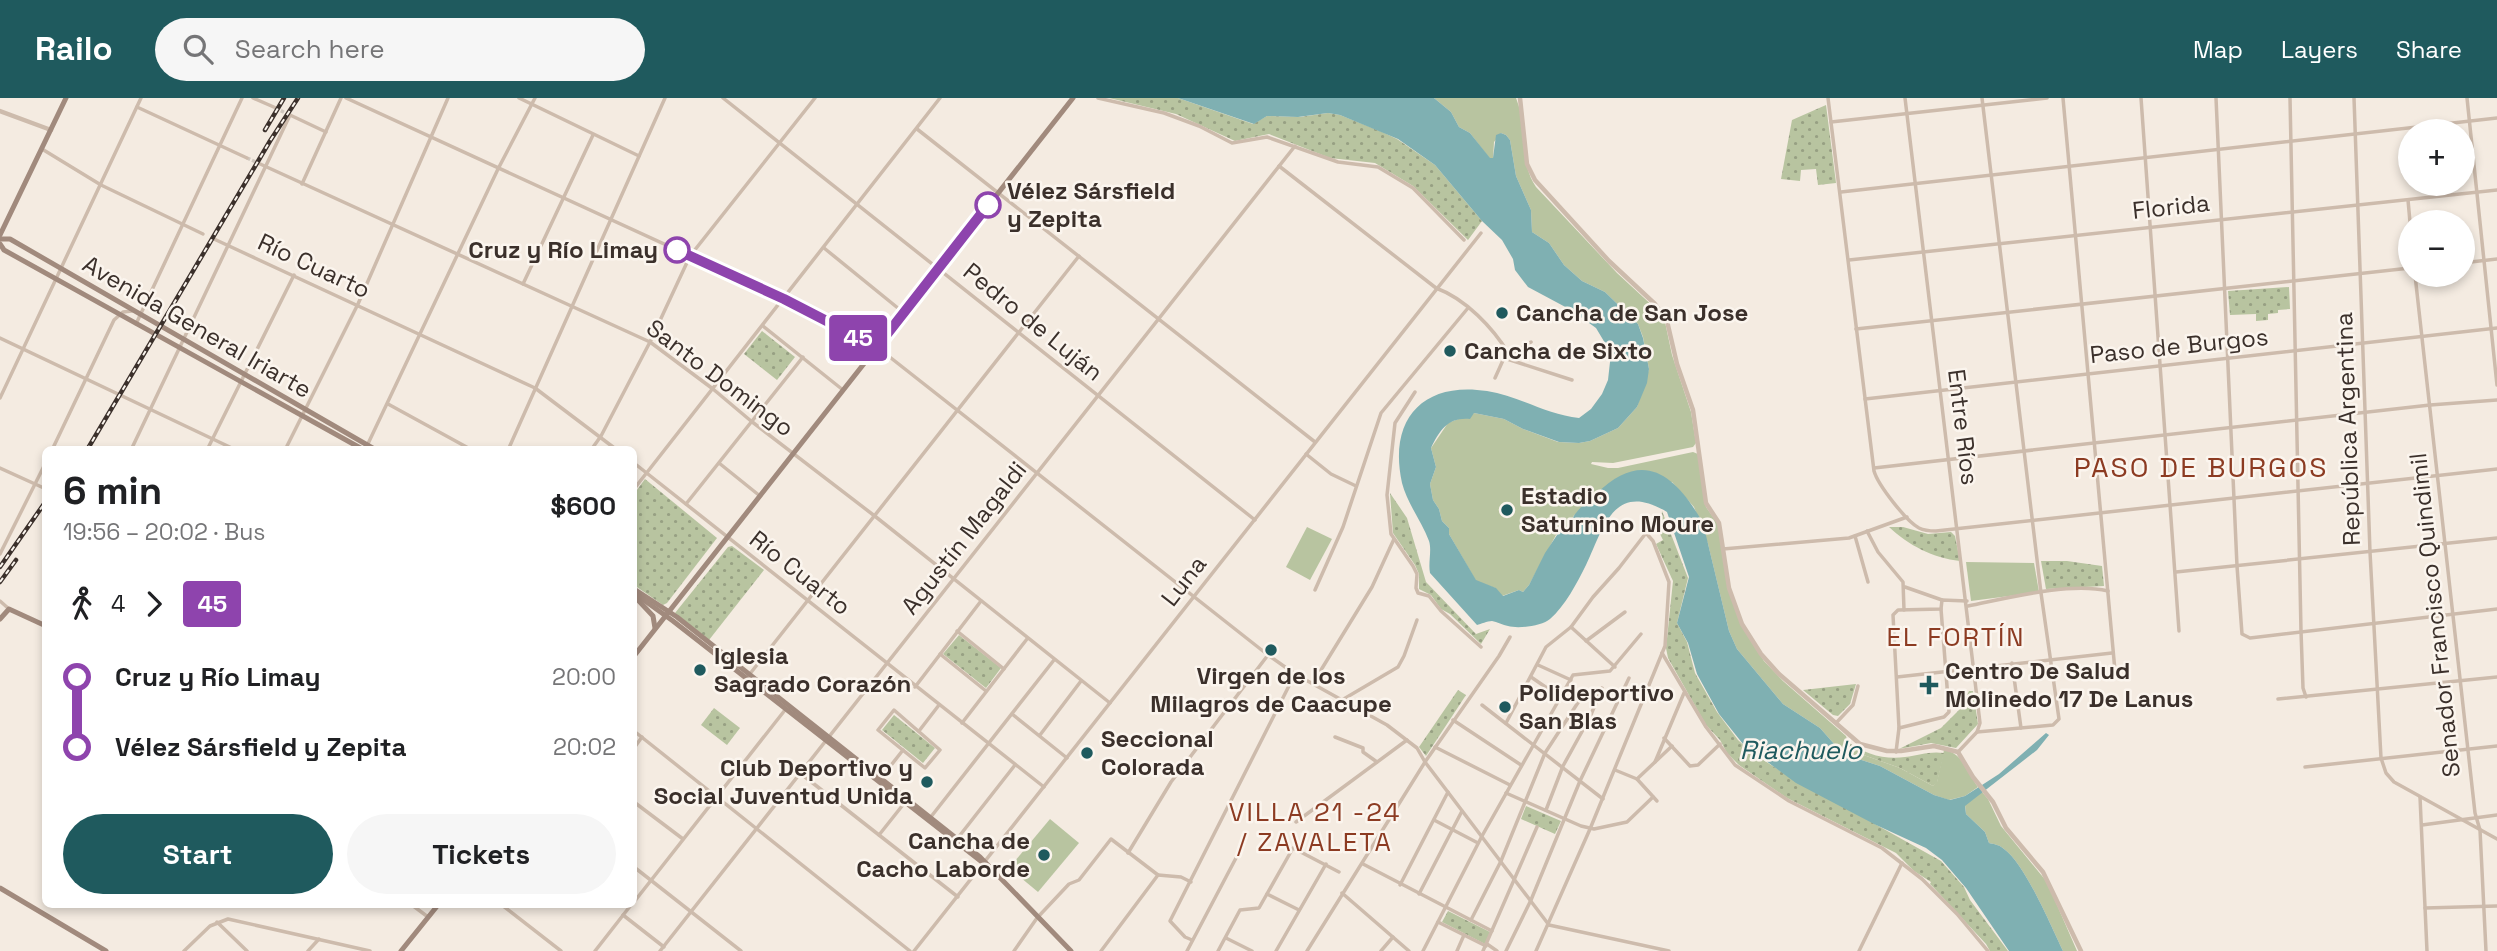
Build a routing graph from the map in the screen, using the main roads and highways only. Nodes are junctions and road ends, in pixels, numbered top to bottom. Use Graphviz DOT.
graph roads {
  1 [pos="65,98"];
  2 [pos="1073,98"];
  3 [pos="0,237"];
  4 [pos="0,244"];
  5 [pos="243,379"];
  6 [pos="362,446"];
  7 [pos="637,594"];
  8 [pos="637,596"];
  9 [pos="667,613"];
  10 [pos="0,619"];
  11 [pos="42,624"];
  12 [pos="655,628"];
  13 [pos="637,652"];
  14 [pos="929,819"];
  15 [pos="984,863"];
  16 [pos="0,888"];
  17 [pos="436,908"];
  18 [pos="106,951"];
  19 [pos="401,951"];
  20 [pos="1070,951"];
  1 -- 3 [label="main road"];
  2 -- 9 [label="main road"];
  3 -- 5 [label="main road, Avenida General Iriarte"];
  4 -- 5 [label="main road, Avenida General Iriarte"];
  5 -- 6 [label="main road, Avenida General Iriarte"];
  7 -- 9 [label="main road"];
  8 -- 12 [label="main road"];
  9 -- 12 [label="main road"];
  9 -- 14 [label="main road"];
  10 -- 11 [label="main road"];
  12 -- 13 [label="main road"];
  14 -- 15 [label="main road"];
  14 -- 15 [label="main road"];
  15 -- 20 [label="main road"];
  16 -- 18 [label="main road"];
  17 -- 19 [label="main road"];
}
